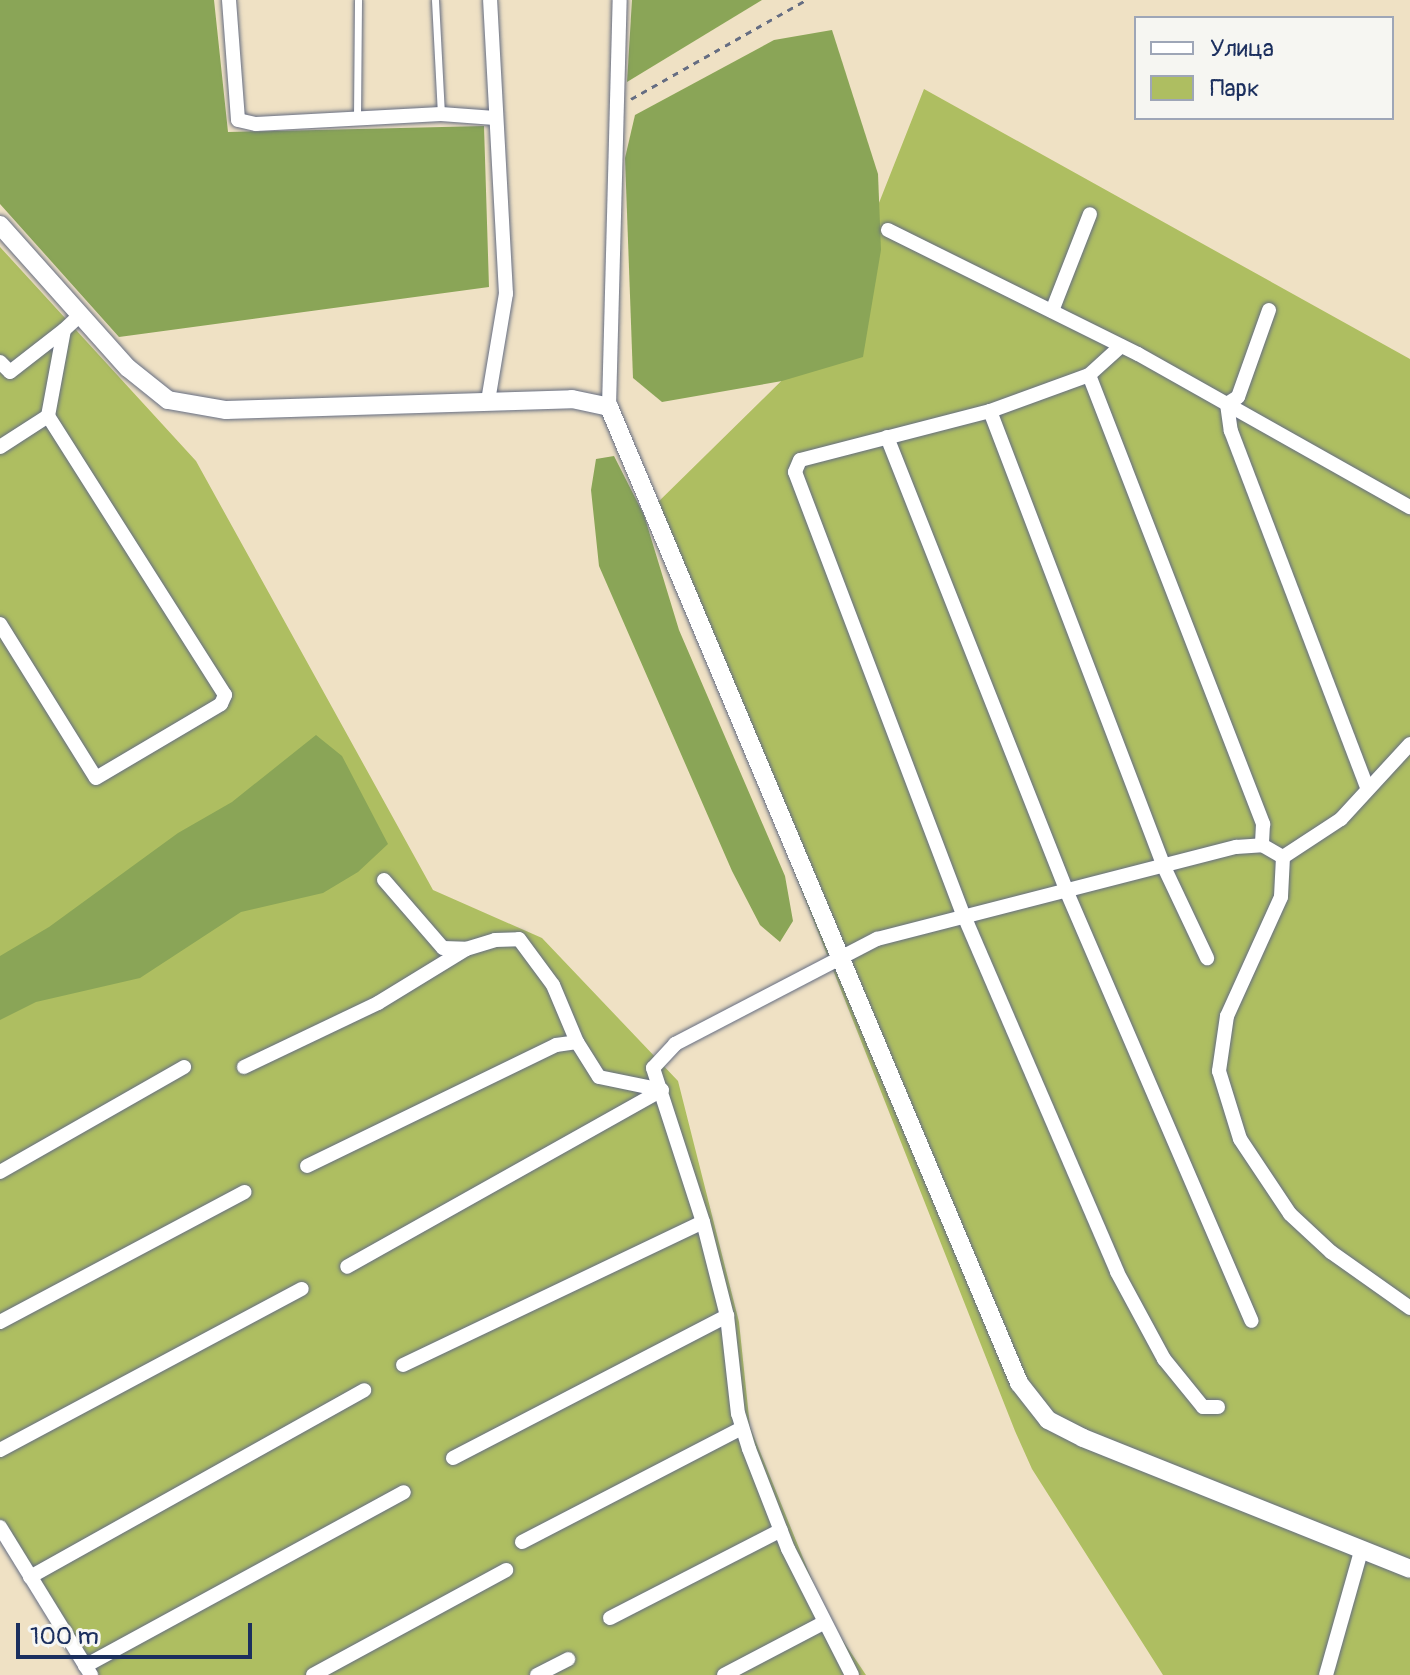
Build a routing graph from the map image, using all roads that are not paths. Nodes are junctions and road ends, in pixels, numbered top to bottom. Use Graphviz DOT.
graph roads {
  1 [pos="229,0"];
  2 [pos="358,0"];
  3 [pos="435,0"];
  4 [pos="490,0"];
  5 [pos="620,0"];
  6 [pos="441,114"];
  7 [pos="357,117"];
  8 [pos="495,118"];
  9 [pos="1090,214"];
  10 [pos="0,225"];
  11 [pos="888,230"];
  12 [pos="1269,310"];
  13 [pos="1052,311"];
  14 [pos="81,314"];
  15 [pos="64,330"];
  16 [pos="1121,346"];
  17 [pos="0,362"];
  18 [pos="1089,375"];
  19 [pos="488,401"];
  20 [pos="1227,404"];
  21 [pos="609,407"];
  22 [pos="990,411"];
  23 [pos="48,416"];
  24 [pos="887,437"];
  25 [pos="0,447"];
  26 [pos="1410,507"];
  27 [pos="0,624"];
  28 [pos="1410,744"];
  29 [pos="1367,788"];
  30 [pos="1262,845"];
  31 [pos="1283,857"];
  32 [pos="1164,867"];
  33 [pos="384,880"];
  34 [pos="1066,890"];
  35 [pos="964,916"];
  36 [pos="466,949"];
  37 [pos="1207,958"];
  38 [pos="839,961"];
  39 [pos="577,1042"];
  40 [pos="184,1067"];
  41 [pos="244,1067"];
  42 [pos="662,1090"];
  43 [pos="307,1166"];
  44 [pos="0,1172"];
  45 [pos="245,1192"];
  46 [pos="703,1222"];
  47 [pos="347,1267"];
  48 [pos="302,1289"];
  49 [pos="1410,1308"];
  50 [pos="727,1316"];
  51 [pos="1252,1321"];
  52 [pos="0,1322"];
  53 [pos="403,1365"];
  54 [pos="364,1390"];
  55 [pos="1218,1407"];
  56 [pos="742,1428"];
  57 [pos="0,1450"];
  58 [pos="453,1458"];
  59 [pos="404,1492"];
  60 [pos="0,1527"];
  61 [pos="781,1530"];
  62 [pos="522,1542"];
  63 [pos="1361,1551"];
  64 [pos="506,1570"];
  65 [pos="1409,1572"];
  66 [pos="30,1577"];
  67 [pos="610,1618"];
  68 [pos="823,1623"];
  69 [pos="568,1659"];
  70 [pos="88,1671"];
  71 [pos="313,1675"];
  72 [pos="537,1675"];
  73 [pos="724,1675"];
  74 [pos="852,1675"];
  75 [pos="1326,1675"];
  1 -- 7 [label="street"];
  2 -- 7 [label="lane"];
  3 -- 6 [label="lane"];
  4 -- 8 [label="street"];
  5 -- 21 [label="street"];
  6 -- 7 [label="street"];
  6 -- 8 [label="street"];
  8 -- 19 [label="street"];
  9 -- 13 [label="street"];
  10 -- 14 [label="street"];
  11 -- 13 [label="street"];
  12 -- 20 [label="street"];
  13 -- 16 [label="street"];
  14 -- 15 [label="street"];
  14 -- 19 [label="street"];
  15 -- 17 [label="street"];
  15 -- 23 [label="street"];
  16 -- 18 [label="street"];
  16 -- 20 [label="street"];
  18 -- 22 [label="street"];
  18 -- 30 [label="street"];
  19 -- 21 [label="street"];
  20 -- 26 [label="street"];
  20 -- 29 [label="street"];
  21 -- 38 [label="street"];
  22 -- 24 [label="street"];
  22 -- 32 [label="street"];
  23 -- 25 [label="street"];
  23 -- 27 [label="street"];
  24 -- 34 [label="street"];
  24 -- 35 [label="street"];
  28 -- 29 [label="street"];
  29 -- 31 [label="street"];
  30 -- 31 [label="street"];
  30 -- 32 [label="street"];
  31 -- 49 [label="street"];
  32 -- 34 [label="street"];
  32 -- 37 [label="street"];
  33 -- 36 [label="street"];
  34 -- 35 [label="street"];
  34 -- 51 [label="street"];
  35 -- 38 [label="street"];
  35 -- 55 [label="street"];
  36 -- 39 [label="street"];
  36 -- 41 [label="street"];
  38 -- 42 [label="street"];
  38 -- 63 [label="street"];
  39 -- 42 [label="street"];
  39 -- 43 [label="street"];
  40 -- 44 [label="street"];
  42 -- 46 [label="street"];
  42 -- 47 [label="street"];
  45 -- 52 [label="street"];
  46 -- 50 [label="street"];
  46 -- 53 [label="street"];
  48 -- 57 [label="street"];
  50 -- 56 [label="street"];
  50 -- 58 [label="street"];
  54 -- 66 [label="street"];
  56 -- 61 [label="street"];
  56 -- 62 [label="street"];
  59 -- 70 [label="street"];
  60 -- 66 [label="street"];
  61 -- 67 [label="street"];
  61 -- 68 [label="street"];
  63 -- 65 [label="street"];
  63 -- 75 [label="street"];
  64 -- 71 [label="street"];
  66 -- 70 [label="street"];
  68 -- 73 [label="street"];
  68 -- 74 [label="street"];
  69 -- 72 [label="street"];
}
